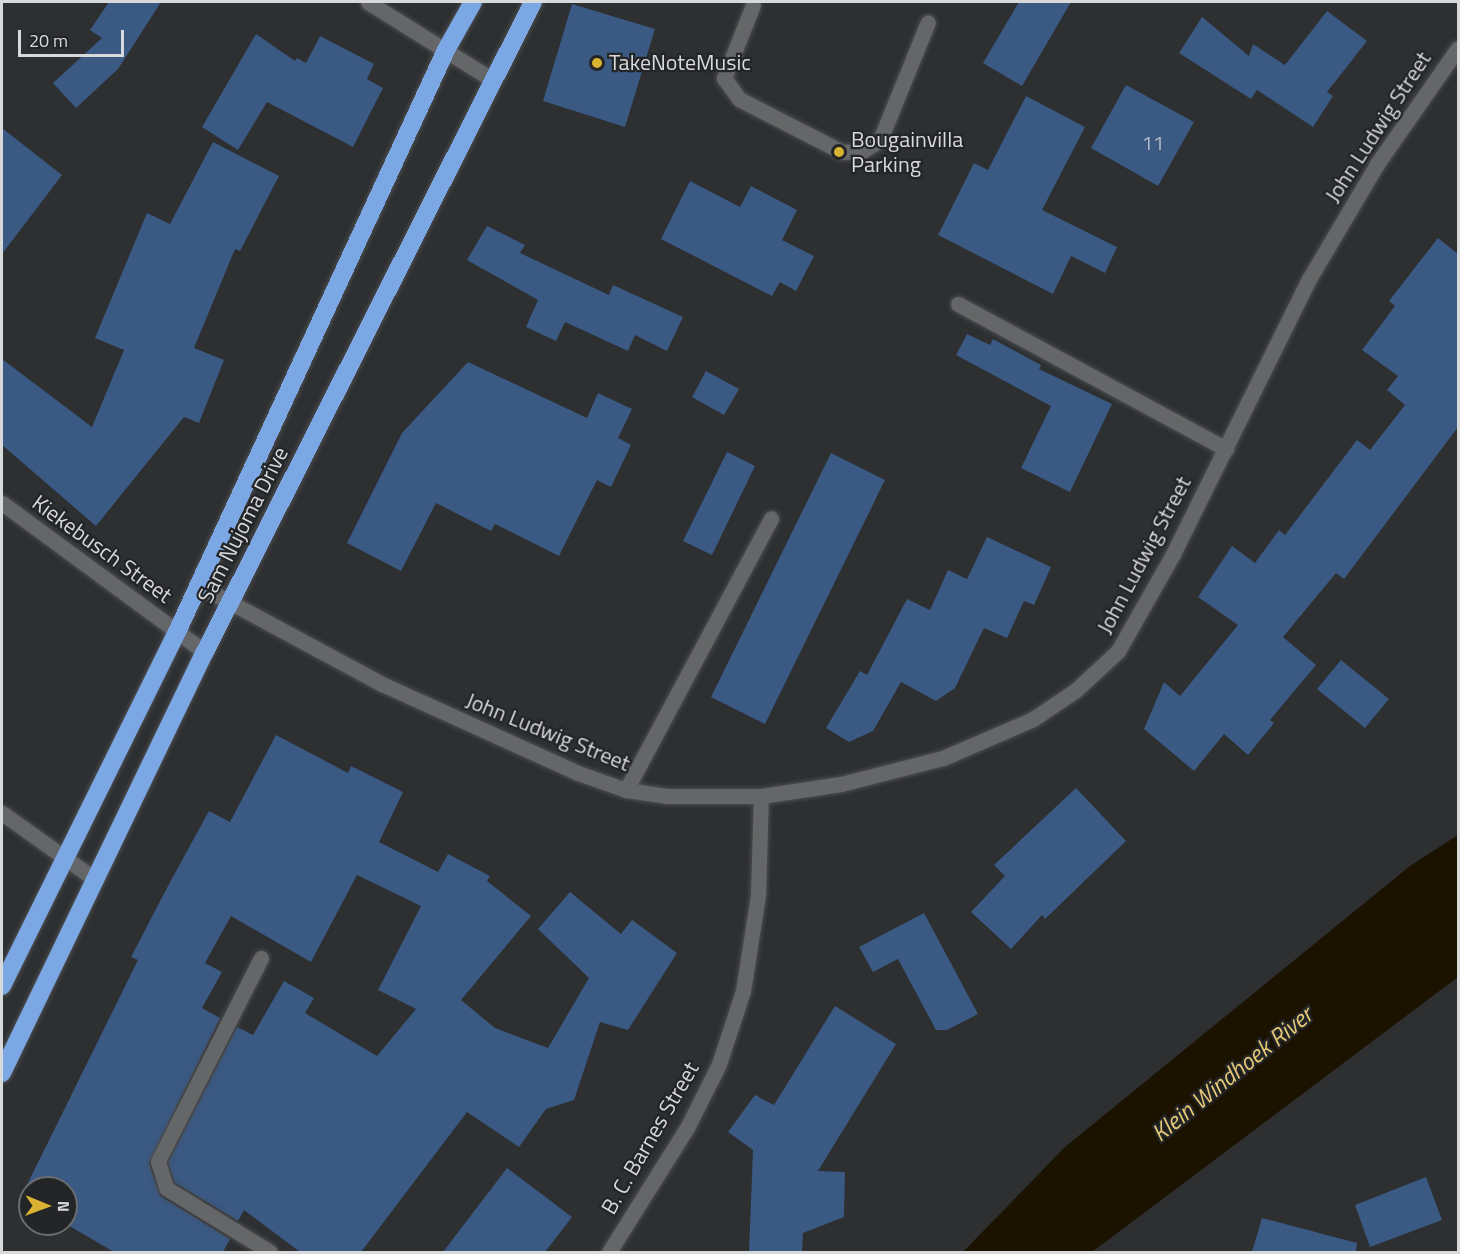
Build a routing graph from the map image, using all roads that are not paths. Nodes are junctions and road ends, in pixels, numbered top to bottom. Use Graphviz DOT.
graph roads {
  1 [pos="368,2"];
  2 [pos="473,2"];
  3 [pos="533,2"];
  4 [pos="753,5"];
  5 [pos="927,22"];
  6 [pos="1458,48"];
  7 [pos="446,50"];
  8 [pos="493,80"];
  9 [pos="958,304"];
  10 [pos="1226,449"];
  11 [pos="2,503"];
  12 [pos="771,518"];
  13 [pos="198,585"];
  14 [pos="231,604"];
  15 [pos="177,632"];
  16 [pos="205,652"];
  17 [pos="626,790"];
  18 [pos="761,796"];
  19 [pos="2,813"];
  20 [pos="66,860"];
  21 [pos="96,880"];
  22 [pos="261,958"];
  23 [pos="2,986"];
  24 [pos="2,1073"];
  25 [pos="270,1252"];
  26 [pos="609,1252"];
  1 -- 7 [label="street"];
  2 -- 7 [label="highway, Sam Nujoma Drive"];
  3 -- 8 [label="highway, Sam Nujoma Drive"];
  4 -- 5 [label="street"];
  6 -- 10 [label="street, John Ludwig Street"];
  7 -- 8 [label="street"];
  7 -- 13 [label="highway, Sam Nujoma Drive"];
  8 -- 14 [label="highway, Sam Nujoma Drive"];
  9 -- 10 [label="street"];
  10 -- 18 [label="street, John Ludwig Street"];
  11 -- 15 [label="street, Kiekebusch Street"];
  12 -- 17 [label="street"];
  13 -- 14 [label="street, John Ludwig Street"];
  13 -- 15 [label="highway, Sam Nujoma Drive"];
  14 -- 16 [label="highway, Sam Nujoma Drive"];
  14 -- 17 [label="street, John Ludwig Street"];
  15 -- 16 [label="street, Kiekebusch Street"];
  15 -- 20 [label="highway, Sam Nujoma Drive"];
  16 -- 21 [label="highway, Sam Nujoma Drive"];
  17 -- 18 [label="street, John Ludwig Street"];
  18 -- 26 [label="street, B. C. Barnes Street"];
  19 -- 20 [label="street"];
  20 -- 21 [label="street"];
  20 -- 23 [label="highway, Sam Nujoma Drive"];
  21 -- 24 [label="highway, Sam Nujoma Drive"];
  22 -- 25 [label="street"];
}
